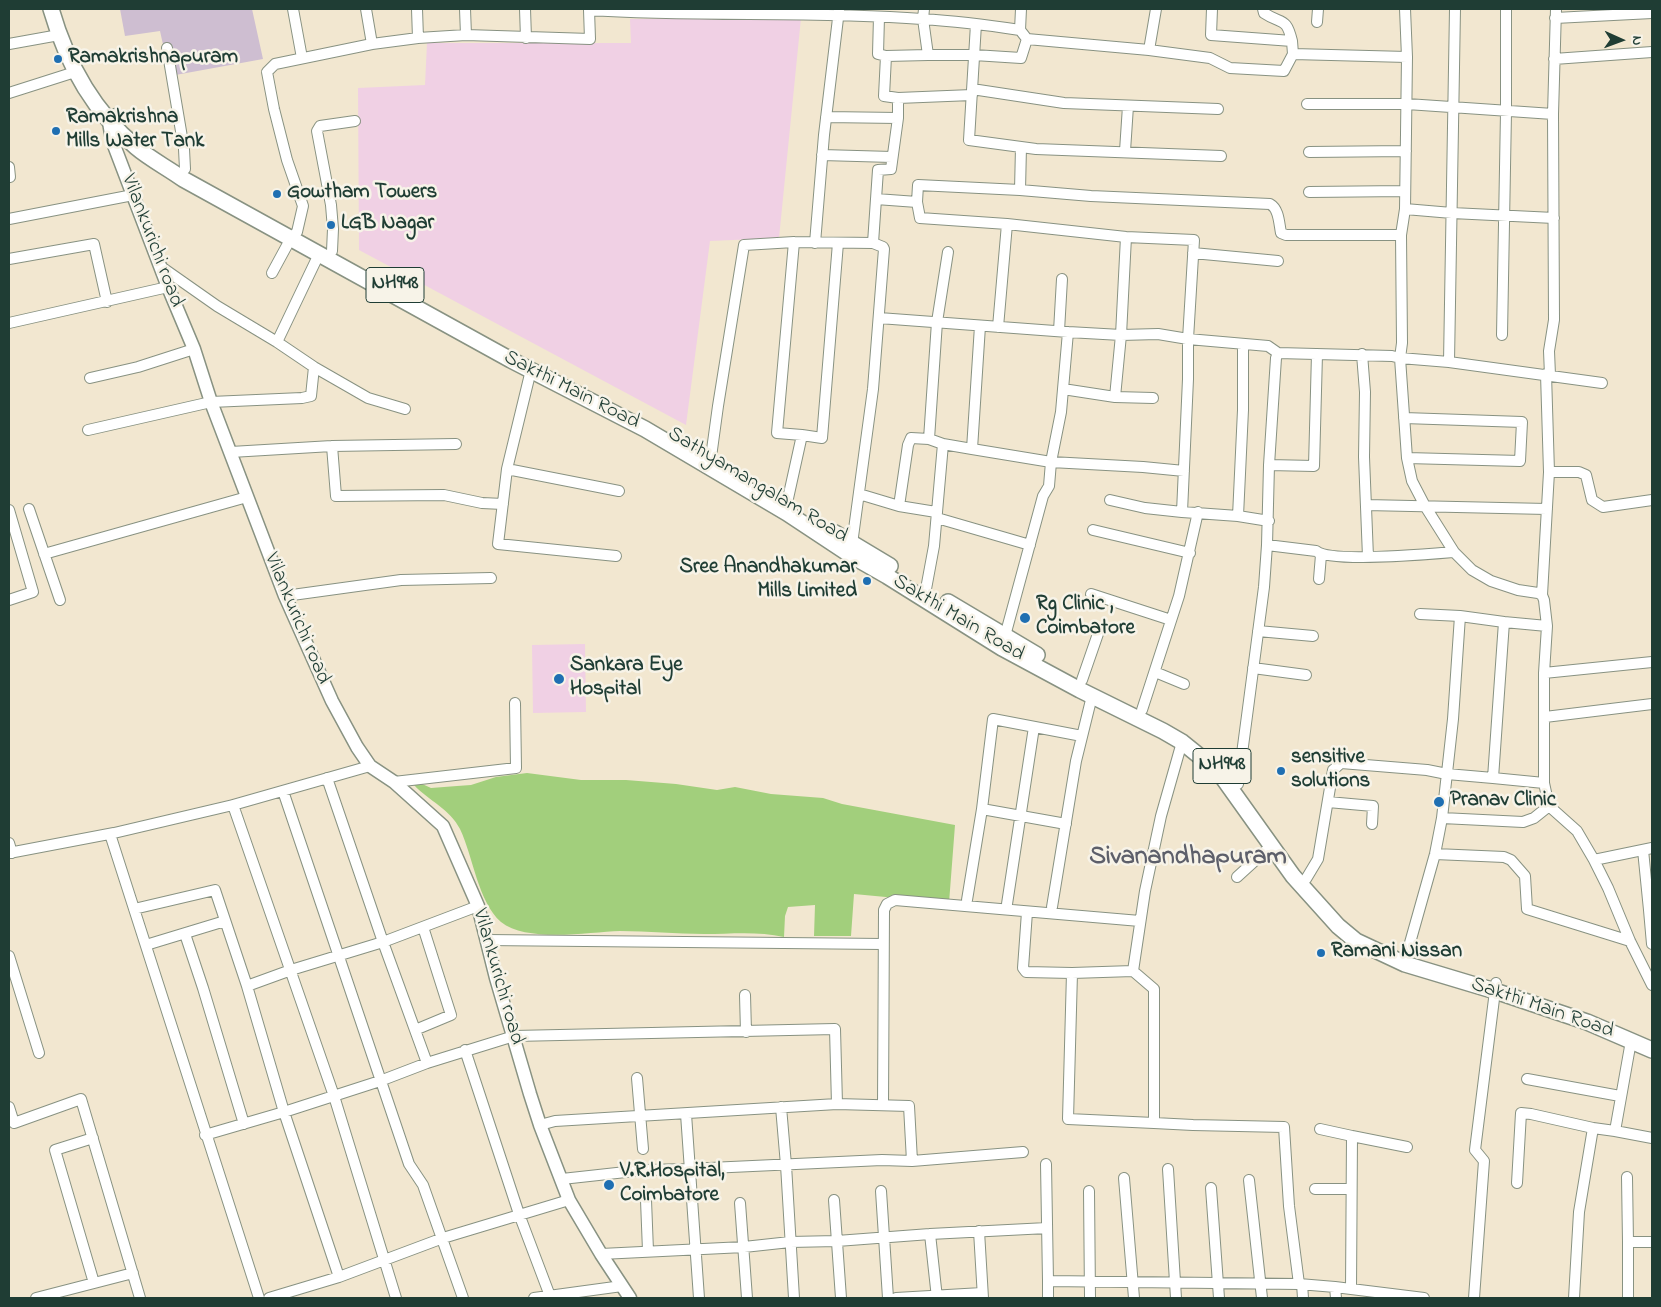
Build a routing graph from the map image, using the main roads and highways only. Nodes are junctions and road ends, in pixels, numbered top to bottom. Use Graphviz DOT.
graph roads {
  1 [pos="51,9"];
  2 [pos="60,9"];
  3 [pos="113,118"];
  4 [pos="294,235"];
  5 [pos="326,252"];
  6 [pos="1012,644"];
  7 [pos="1495,987"];
  8 [pos="1652,1039"];
  9 [pos="1652,1050"];
  10 [pos="630,1298"];
  1 -- 3 [label="highway, NH948"];
  2 -- 3 [label="highway, Sathyamangalam Road / NH948"];
  3 -- 4 [label="highway, Sathyamangalam Road / NH948"];
  3 -- 4 [label="highway, NH948"];
  3 -- 10 [label="main road, Vilankurichi road"];
  4 -- 5 [label="highway, Sathyamangalam Road / NH948"];
  5 -- 6 [label="highway, Sakthi Main Road / NH948"];
  5 -- 6 [label="highway, Sathyamangalam Road / NH948"];
  6 -- 7 [label="highway, Sathyamangalam Road / NH948"];
  6 -- 7 [label="highway, Sakthi Main Road / NH948"];
  7 -- 8 [label="highway, Sathyamangalam Road / NH948"];
  7 -- 9 [label="highway, Sakthi Main Road / NH948"];
}
